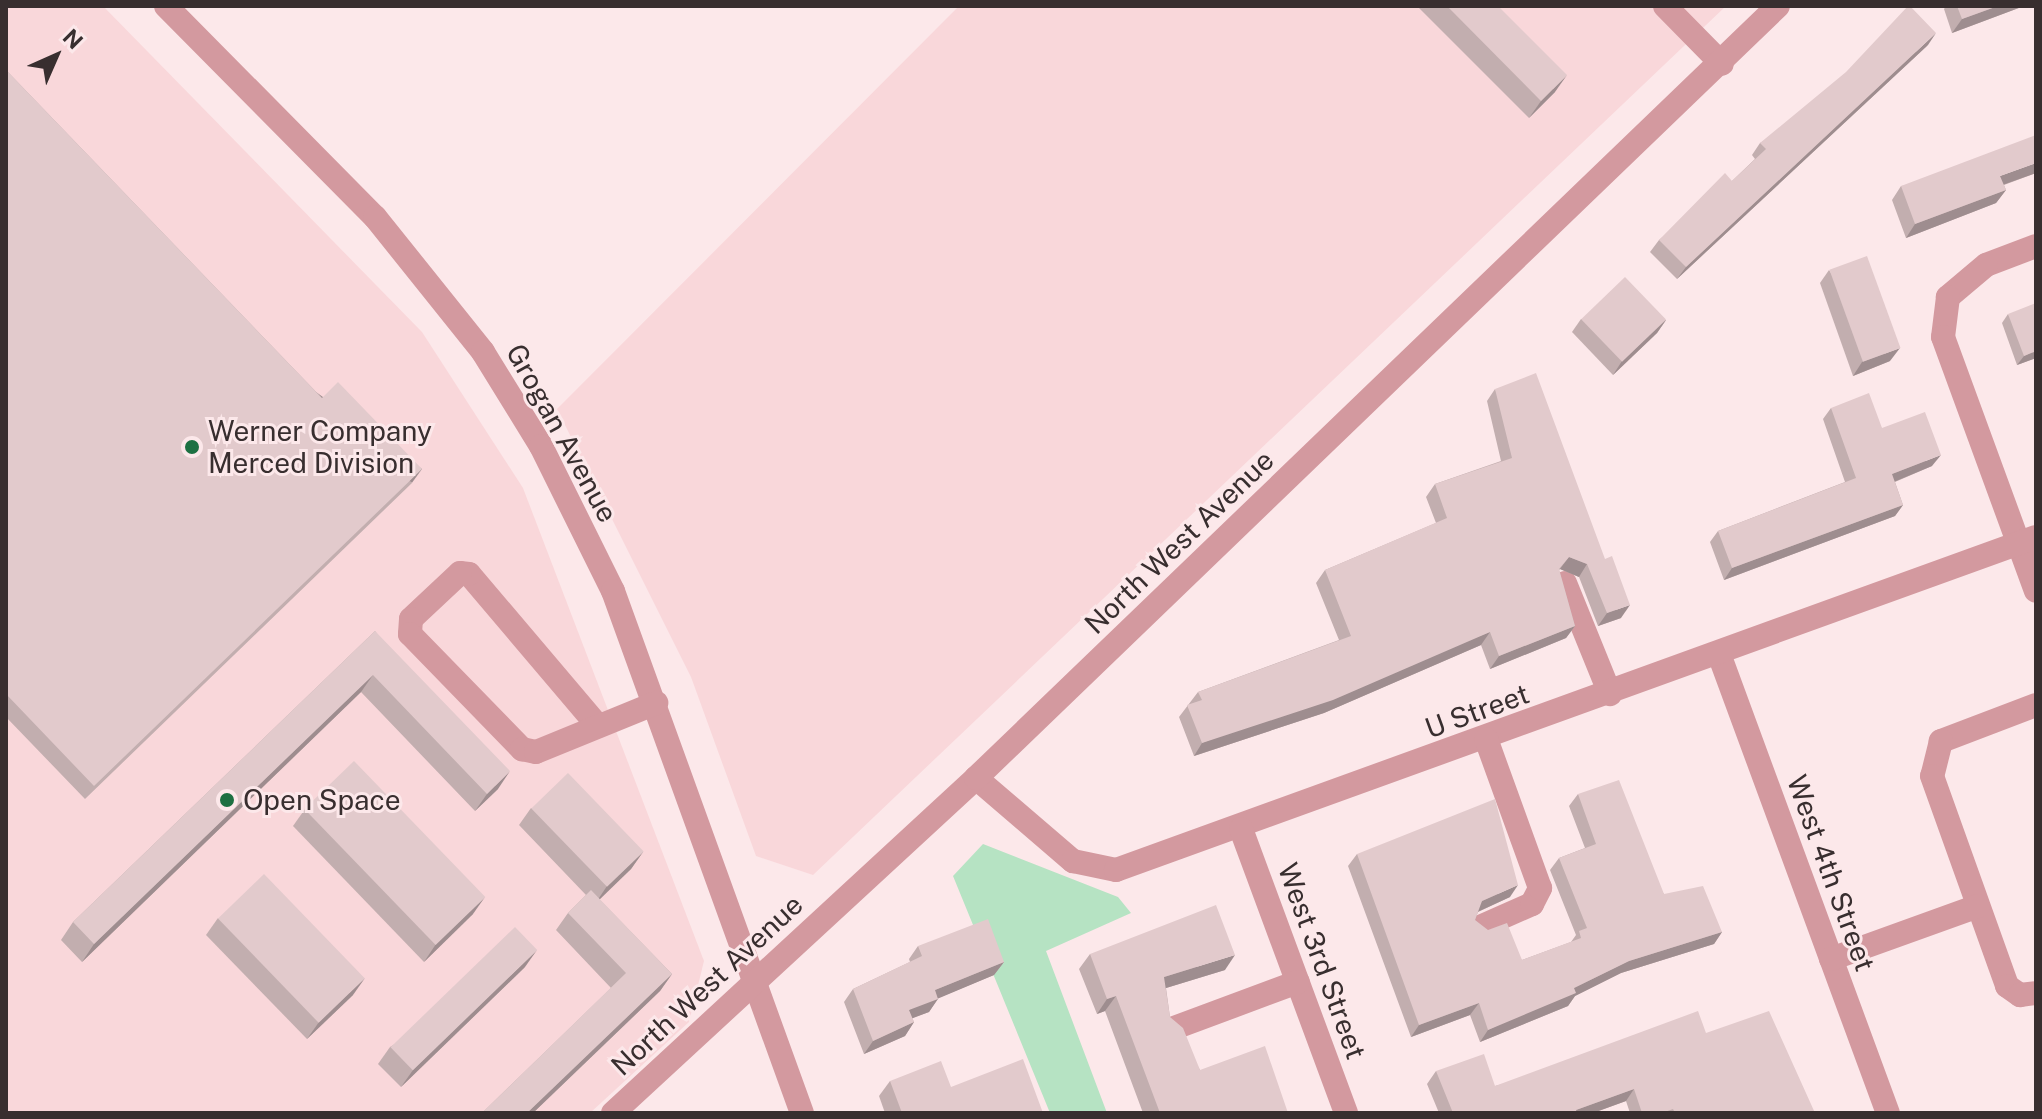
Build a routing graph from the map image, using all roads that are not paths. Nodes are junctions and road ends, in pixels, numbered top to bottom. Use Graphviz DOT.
graph roads {
  1 [pos="166,6"];
  2 [pos="1665,6"];
  3 [pos="1778,6"];
  4 [pos="1722,64"];
  5 [pos="2036,246"];
  6 [pos="2027,540"];
  7 [pos="1565,583"];
  8 [pos="2036,591"];
  9 [pos="1719,654"];
  10 [pos="1610,694"];
  11 [pos="656,703"];
  12 [pos="2036,705"];
  13 [pos="598,726"];
  14 [pos="1486,739"];
  15 [pos="976,778"];
  16 [pos="1241,829"];
  17 [pos="1978,906"];
  18 [pos="1480,927"];
  19 [pos="1831,959"];
  20 [pos="1298,982"];
  21 [pos="752,983"];
  22 [pos="2036,993"];
  23 [pos="1174,1028"];
  24 [pos="613,1113"];
  25 [pos="802,1113"];
  26 [pos="1346,1113"];
  27 [pos="1888,1113"];
  1 -- 11 [label="street, Grogan Avenue"];
  2 -- 4 [label="street"];
  3 -- 4 [label="street, North West Avenue"];
  4 -- 15 [label="street, North West Avenue"];
  5 -- 6 [label="street"];
  6 -- 8 [label="street"];
  6 -- 9 [label="street, U Street"];
  7 -- 10 [label="street"];
  9 -- 10 [label="street, U Street"];
  9 -- 19 [label="street, West 4th Street"];
  10 -- 14 [label="street, U Street"];
  11 -- 13 [label="street"];
  11 -- 21 [label="street, Grogan Avenue"];
  12 -- 17 [label="street"];
  13 -- 13 [label="street"];
  14 -- 16 [label="street, U Street"];
  14 -- 18 [label="street"];
  15 -- 16 [label="street, U Street"];
  15 -- 21 [label="street, North West Avenue"];
  16 -- 20 [label="street, West 3rd Street"];
  17 -- 19 [label="street"];
  17 -- 22 [label="street"];
  19 -- 27 [label="street, West 4th Street"];
  20 -- 23 [label="street"];
  20 -- 26 [label="street, West 3rd Street"];
  21 -- 24 [label="street, North West Avenue"];
  21 -- 25 [label="street, Grogan Avenue"];
}
